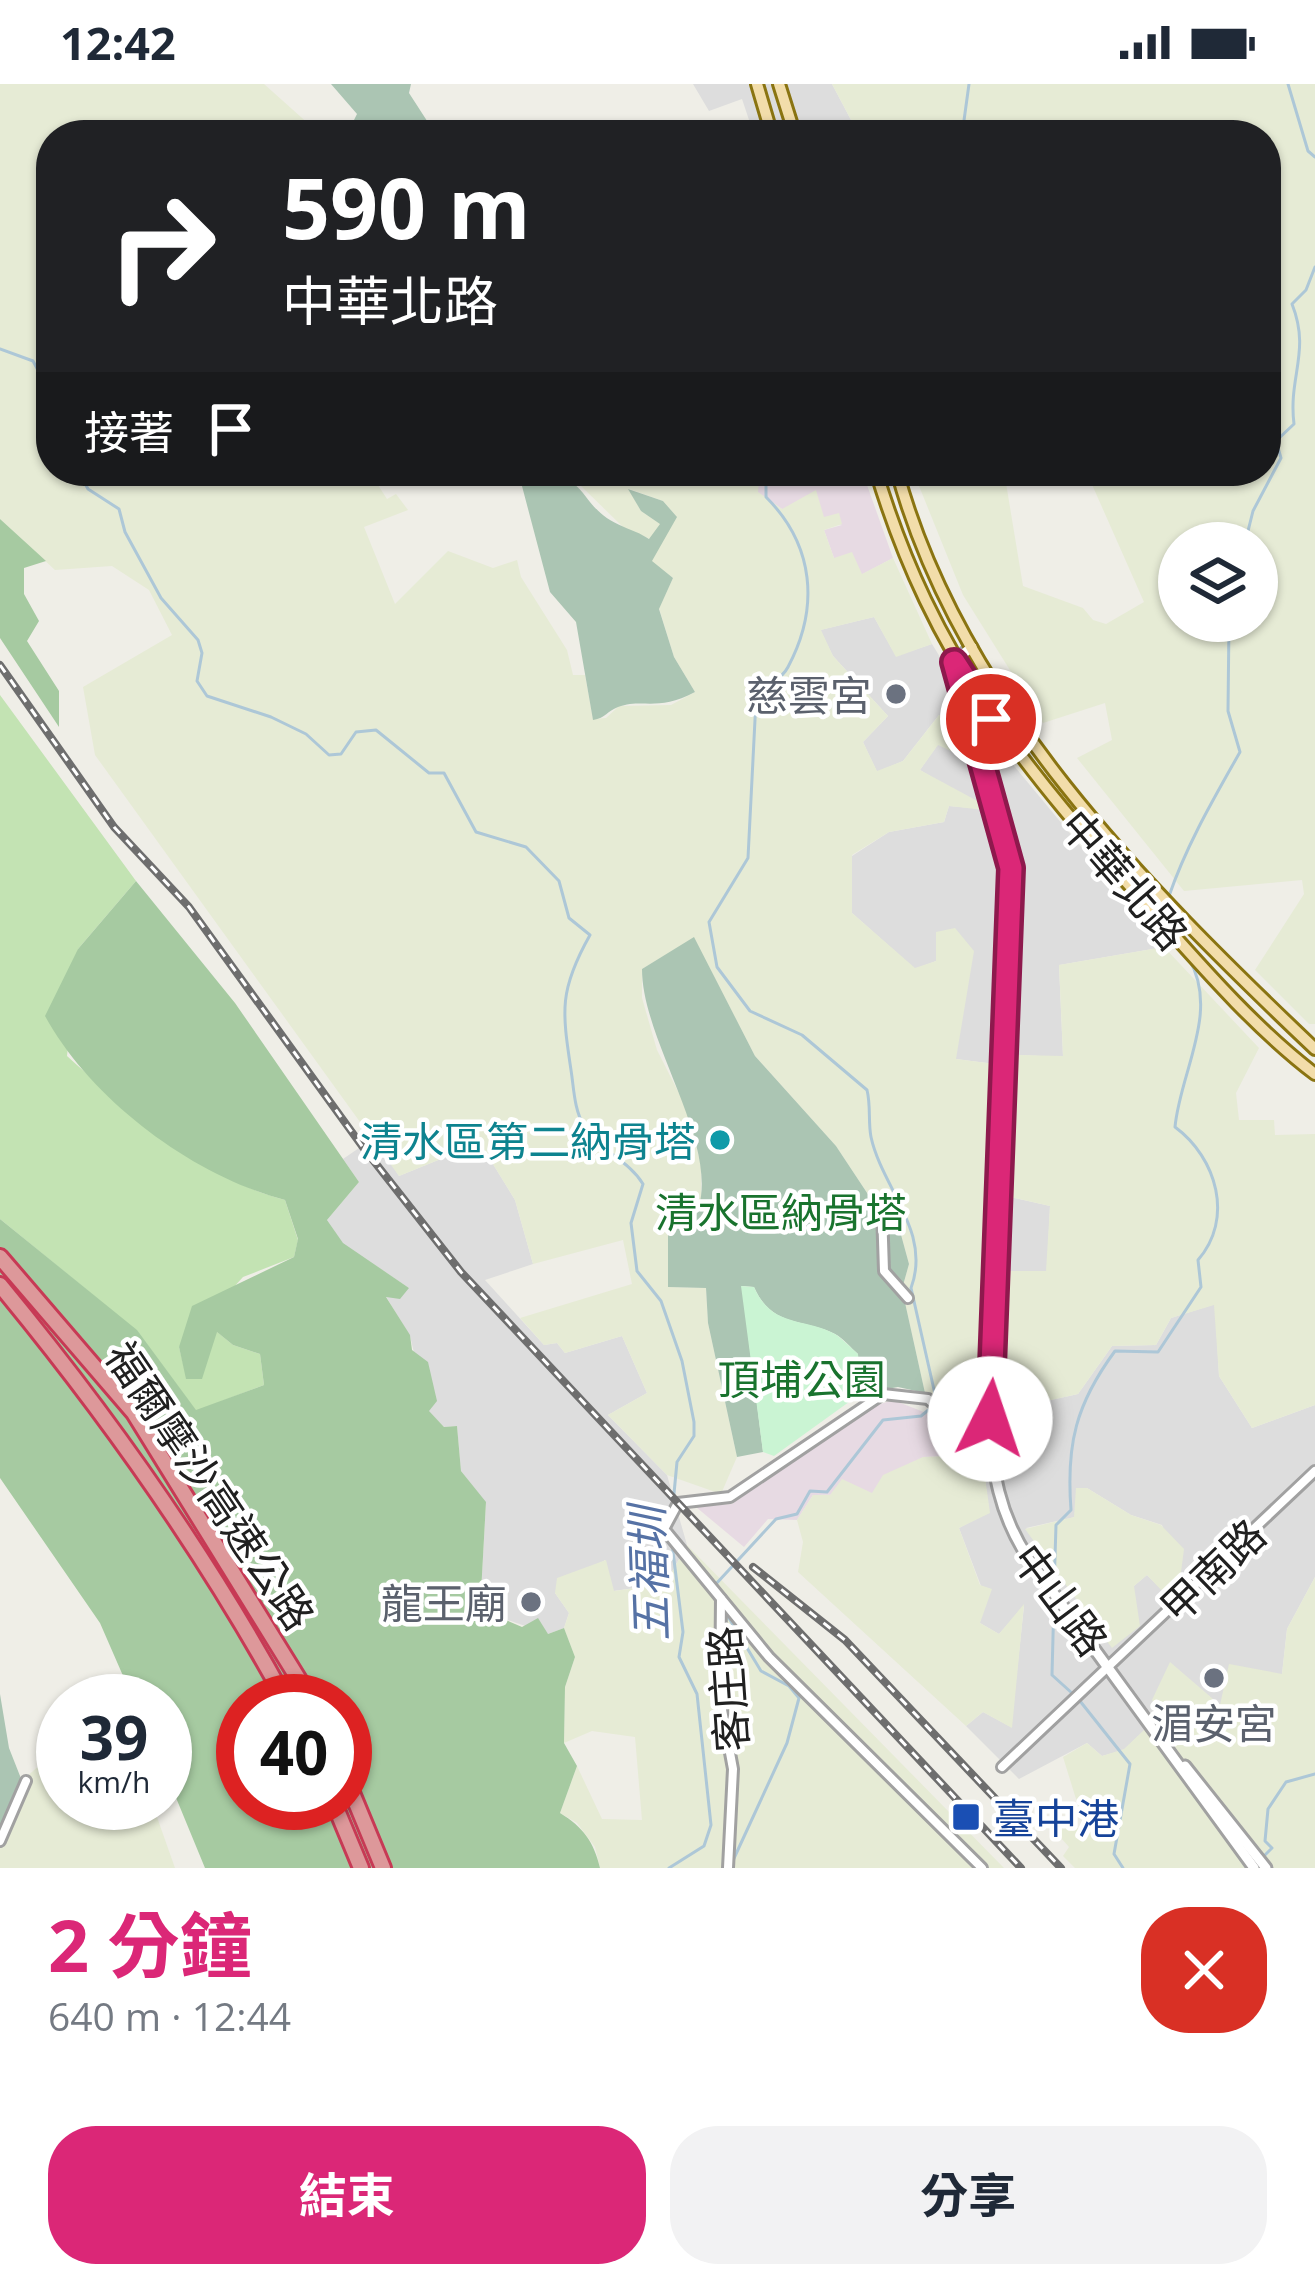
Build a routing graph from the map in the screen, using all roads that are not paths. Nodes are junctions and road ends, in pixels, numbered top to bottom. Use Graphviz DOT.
graph roads {
  1 [pos="757,84"];
  2 [pos="779,84"];
  3 [pos="768,120"];
  4 [pos="790,120"];
  5 [pos="880,486"];
  6 [pos="901,486"];
  7 [pos="972,646"];
  8 [pos="954,662"];
  9 [pos="1313,1042"];
  10 [pos="1313,1072"];
  11 [pos="882,1210"];
  12 [pos="0,1257"];
  13 [pos="0,1286"];
  14 [pos="908,1298"];
  15 [pos="991,1456"];
  16 [pos="1315,1471"];
  17 [pos="721,1598"];
  18 [pos="1111,1665"];
  19 [pos="270,1674"];
  20 [pos="295,1674"];
  21 [pos="1162,1739"];
  22 [pos="1001,1767"];
  23 [pos="26,1781"];
  24 [pos="345,1830"];
  25 [pos="367,1830"];
  26 [pos="0,1841"];
  27 [pos="361,1868"];
  28 [pos="383,1868"];
  29 [pos="728,1868"];
  30 [pos="982,1868"];
  31 [pos="1254,1868"];
  32 [pos="1266,1868"];
  1 -- 3 [label="main road"];
  2 -- 4 [label="main road"];
  5 -- 8 [label="main road, 中山路"];
  6 -- 7 [label="main road"];
  7 -- 8 [label="street"];
  7 -- 9 [label="main road, 中華北路"];
  8 -- 10 [label="main road, 中華北路"];
  8 -- 15 [label="street, 中山路"];
  9 -- 10 [label="main road"];
  11 -- 14 [label="street"];
  12 -- 20 [label="highway, 福爾摩沙高速公路"];
  13 -- 19 [label="highway, 福爾摩沙高速公路"];
  15 -- 17 [label="street, 客庄路"];
  15 -- 18 [label="street, 中山路"];
  16 -- 18 [label="street, 甲南路"];
  17 -- 29 [label="street, 客庄路"];
  17 -- 30 [label="street"];
  18 -- 21 [label="street, 中山路"];
  18 -- 22 [label="street, 甲南路"];
  21 -- 31 [label="street"];
  21 -- 32 [label="street"];
  23 -- 26 [label="street"];
  24 -- 27 [label="highway"];
  25 -- 28 [label="highway"];
}
